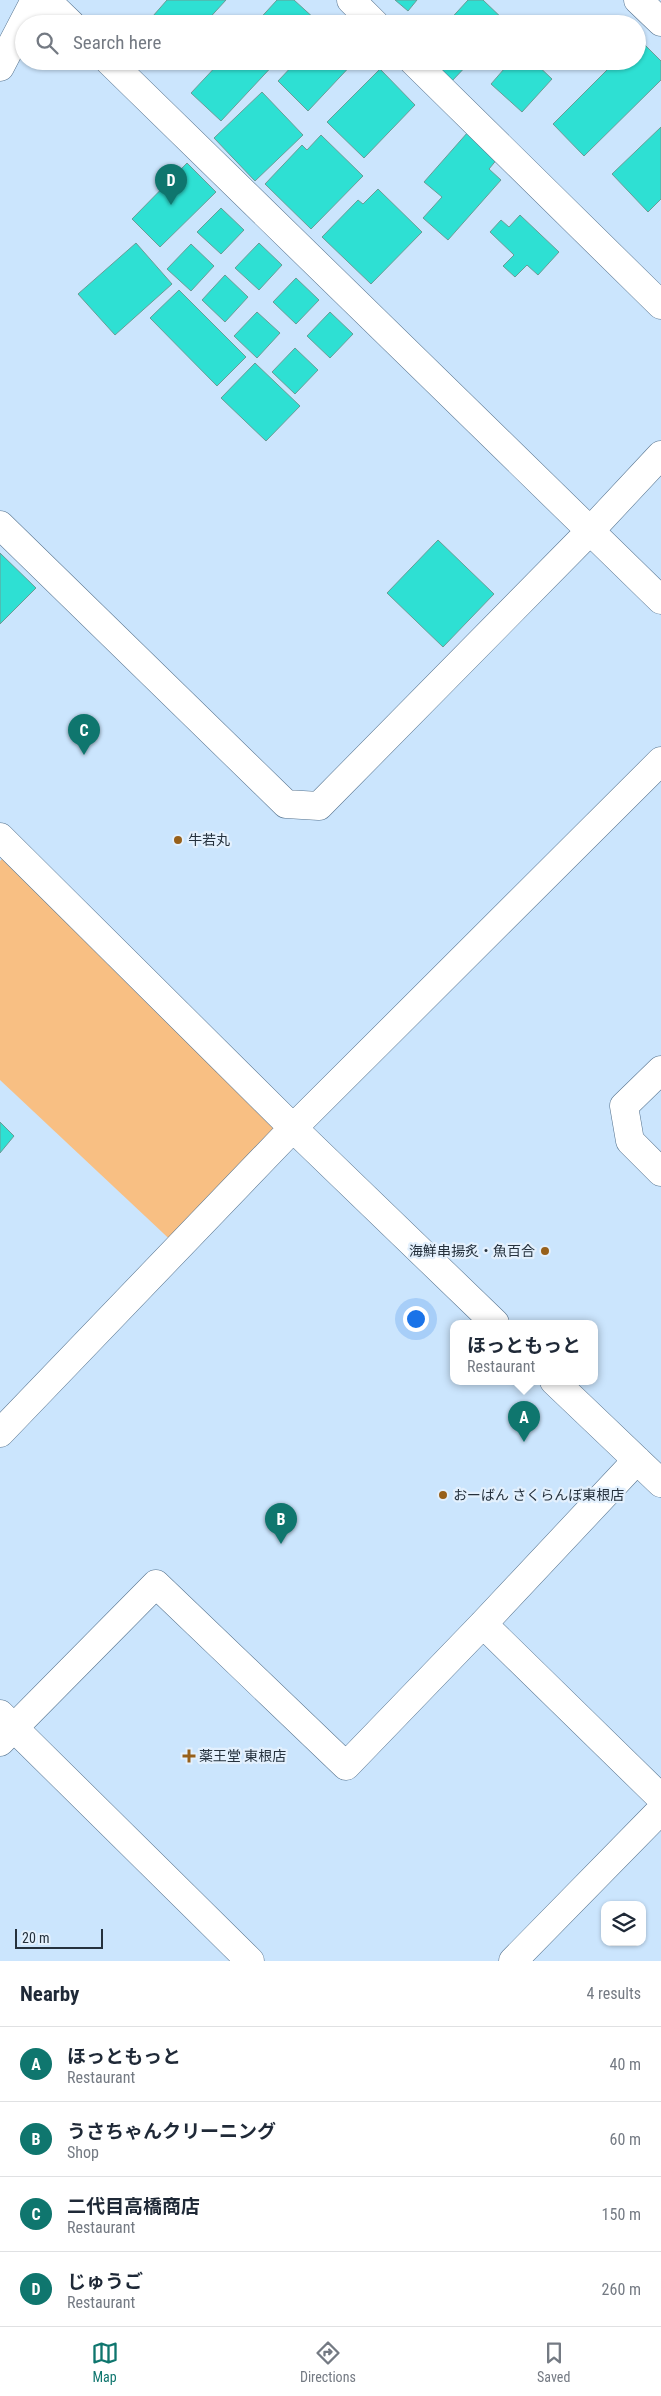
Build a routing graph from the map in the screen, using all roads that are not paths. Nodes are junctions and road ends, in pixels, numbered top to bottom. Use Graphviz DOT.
graph roads {
  1 [pos="36,0"];
  2 [pos="46,0"];
  3 [pos="350,0"];
  4 [pos="638,0"];
  5 [pos="28,15"];
  6 [pos="62,15"];
  7 [pos="366,15"];
  8 [pos="661,22"];
  9 [pos="15,39"];
  10 [pos="0,67"];
  11 [pos="118,70"];
  12 [pos="422,70"];
  13 [pos="661,305"];
  14 [pos="661,455"];
  15 [pos="0,525"];
  16 [pos="590,531"];
  17 [pos="661,600"];
  18 [pos="661,761"];
  19 [pos="0,837"];
  20 [pos="661,1070"];
  21 [pos="293,1128"];
  22 [pos="661,1172"];
  23 [pos="492,1320"];
  24 [pos="558,1385"];
  25 [pos="0,1433"];
  26 [pos="637,1460"];
  27 [pos="661,1483"];
  28 [pos="483,1624"];
  29 [pos="5,1728"];
  30 [pos="661,1798"];
  31 [pos="661,1810"];
  32 [pos="250,1961"];
  33 [pos="513,1961"];
  1 -- 5 [label="street"];
  2 -- 6 [label="street"];
  3 -- 7 [label="street"];
  4 -- 8 [label="street"];
  9 -- 10 [label="street"];
  11 -- 16 [label="street"];
  12 -- 13 [label="street"];
  14 -- 16 [label="street"];
  15 -- 16 [label="street"];
  16 -- 17 [label="street"];
  18 -- 21 [label="street"];
  19 -- 21 [label="street"];
  20 -- 22 [label="street"];
  21 -- 23 [label="street"];
  21 -- 25 [label="street"];
  24 -- 26 [label="street"];
  26 -- 27 [label="street"];
  26 -- 28 [label="street"];
  28 -- 29 [label="street"];
  28 -- 30 [label="street"];
  29 -- 32 [label="street"];
  31 -- 33 [label="street"];
}
